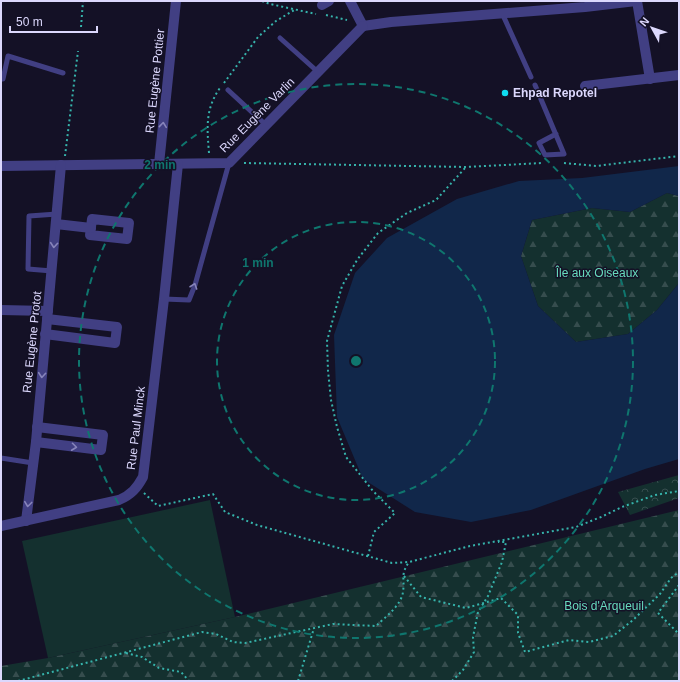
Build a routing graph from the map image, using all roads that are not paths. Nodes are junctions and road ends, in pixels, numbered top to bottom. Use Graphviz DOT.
graph roads {
  1 [pos="176,1"];
  2 [pos="350,1"];
  3 [pos="636,1"];
  4 [pos="502,12"];
  5 [pos="362,24"];
  6 [pos="280,38"];
  7 [pos="318,72"];
  8 [pos="63,73"];
  9 [pos="679,76"];
  10 [pos="531,77"];
  11 [pos="1,79"];
  12 [pos="650,79"];
  13 [pos="535,85"];
  14 [pos="585,86"];
  15 [pos="228,90"];
  16 [pos="266,125"];
  17 [pos="556,134"];
  18 [pos="229,163"];
  19 [pos="159,164"];
  20 [pos="178,164"];
  21 [pos="63,165"];
  22 [pos="1,166"];
  23 [pos="57,214"];
  24 [pos="56,224"];
  25 [pos="90,228"];
  26 [pos="52,271"];
  27 [pos="164,299"];
  28 [pos="1,310"];
  29 [pos="48,315"];
  30 [pos="45,334"];
  31 [pos="37,427"];
  32 [pos="36,442"];
  33 [pos="1,458"];
  34 [pos="33,462"];
  35 [pos="26,521"];
  36 [pos="1,526"];
  19 -- 1 [label="street, Rue Eugène Pottier, one-way"];
  2 -- 5 [label="street"];
  3 -- 4 [label="street"];
  3 -- 12 [label="street"];
  4 -- 5 [label="street"];
  4 -- 10 [label="lane"];
  5 -- 7 [label="street, Rue Eugène Varlin"];
  6 -- 7 [label="lane"];
  7 -- 16 [label="street, Rue Eugène Varlin"];
  8 -- 11 [label="lane"];
  9 -- 12 [label="street"];
  12 -- 14 [label="street"];
  13 -- 17 [label="lane"];
  15 -- 16 [label="lane"];
  16 -- 18 [label="street, Rue Eugène Varlin"];
  17 -- 17 [label="lane"];
  18 -- 20 [label="street, Rue Eugène Varlin"];
  27 -- 18 [label="lane, one-way"];
  19 -- 20 [label="street, Rue Eugène Varlin"];
  19 -- 21 [label="street, Rue Eugène Varlin"];
  20 -- 27 [label="street, Rue Paul Minck"];
  21 -- 22 [label="street, Rue Eugène Varlin"];
  21 -- 23 [label="street, Rue Eugène Protot"];
  23 -- 24 [label="street, Rue Eugène Protot"];
  23 -- 26 [label="lane"];
  24 -- 25 [label="street"];
  24 -- 26 [label="street, Rue Eugène Protot, one-way"];
  26 -- 29 [label="street, Rue Eugène Protot"];
  27 -- 35 [label="street, Rue Paul Minck"];
  28 -- 29 [label="street"];
  29 -- 30 [label="street, Rue Eugène Protot"];
  29 -- 30 [label="street"];
  30 -- 31 [label="street, Rue Eugène Protot, one-way"];
  31 -- 32 [label="street, Rue Eugène Protot"];
  32 -- 31 [label="street, one-way"];
  32 -- 34 [label="street, Rue Eugène Protot"];
  33 -- 34 [label="lane"];
  34 -- 35 [label="street, Rue Eugène Protot, one-way"];
  35 -- 36 [label="street, Rue Paul Minck"];
}
